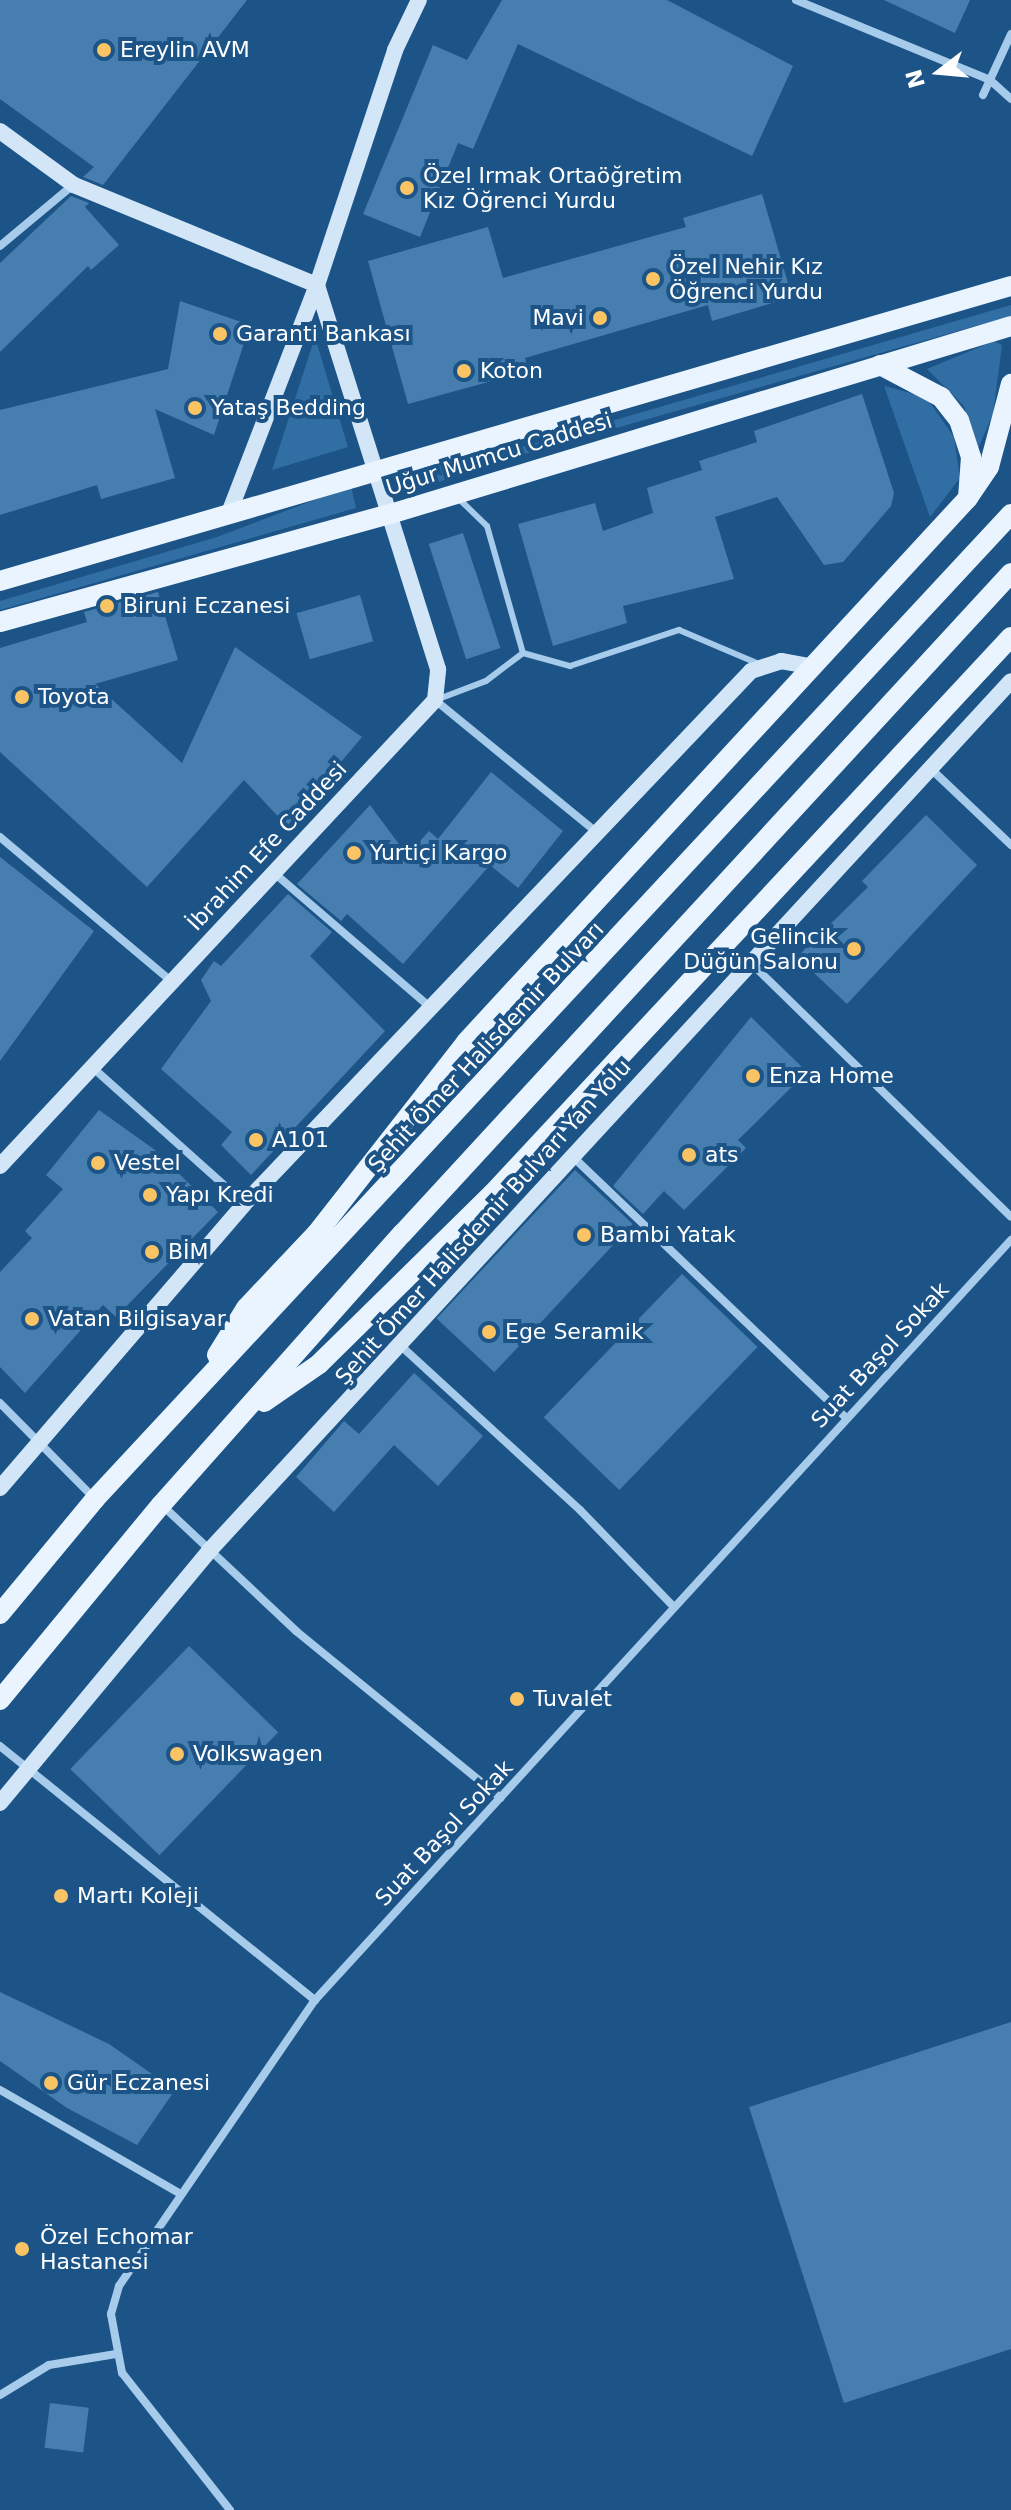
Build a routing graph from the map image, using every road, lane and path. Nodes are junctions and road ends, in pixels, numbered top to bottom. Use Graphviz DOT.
graph roads {
  1 [pos="419,0"];
  2 [pos="796,0"];
  3 [pos="809,3"];
  4 [pos="1011,34"];
  5 [pos="990,80"];
  6 [pos="983,95"];
  7 [pos="1011,99"];
  8 [pos="0,131"];
  9 [pos="74,185"];
  10 [pos="0,246"];
  11 [pos="317,285"];
  12 [pos="1011,286"];
  13 [pos="1011,326"];
  14 [pos="880,365"];
  15 [pos="1011,384"];
  16 [pos="1011,450"];
  17 [pos="989,467"];
  18 [pos="374,469"];
  19 [pos="453,493"];
  20 [pos="968,498"];
  21 [pos="229,513"];
  22 [pos="1011,514"];
  23 [pos="387,515"];
  24 [pos="1011,573"];
  25 [pos="0,581"];
  26 [pos="0,622"];
  27 [pos="1011,637"];
  28 [pos="523,653"];
  29 [pos="759,664"];
  30 [pos="810,666"];
  31 [pos="1011,681"];
  32 [pos="435,700"];
  33 [pos="929,767"];
  34 [pos="596,832"];
  35 [pos="0,837"];
  36 [pos="1011,845"];
  37 [pos="273,872"];
  38 [pos="751,963"];
  39 [pos="170,980"];
  40 [pos="430,1007"];
  41 [pos="92,1067"];
  42 [pos="571,1155"];
  43 [pos="0,1166"];
  44 [pos="244,1204"];
  45 [pos="1011,1217"];
  46 [pos="1011,1240"];
  47 [pos="401,1346"];
  48 [pos="193,1393"];
  49 [pos="0,1403"];
  50 [pos="846,1418"];
  51 [pos="234,1423"];
  52 [pos="37,1439"];
  53 [pos="0,1488"];
  54 [pos="95,1499"];
  55 [pos="161,1505"];
  56 [pos="209,1551"];
  57 [pos="674,1607"];
  58 [pos="0,1614"];
  59 [pos="0,1700"];
  60 [pos="0,1746"];
  61 [pos="26,1765"];
  62 [pos="501,1798"];
  63 [pos="0,1803"];
  64 [pos="315,2000"];
  65 [pos="0,2090"];
  66 [pos="179,2193"];
  67 [pos="116,2354"];
  68 [pos="0,2395"];
  69 [pos="230,2510"];
  1 -- 11 [label="street"];
  2 -- 3 [label="street"];
  3 -- 5 [label="street"];
  4 -- 5 [label="street"];
  5 -- 6 [label="street"];
  5 -- 7 [label="street"];
  8 -- 9 [label="street"];
  9 -- 10 [label="street"];
  9 -- 11 [label="street"];
  11 -- 18 [label="street"];
  11 -- 21 [label="street"];
  12 -- 18 [label="main road, Uğur Mumcu Caddesi"];
  13 -- 14 [label="main road, Uğur Mumcu Caddesi"];
  14 -- 19 [label="main road, Uğur Mumcu Caddesi"];
  14 -- 20 [label="main road"];
  15 -- 17 [label="main road"];
  16 -- 17 [label="main road"];
  17 -- 20 [label="main road"];
  18 -- 21 [label="main road, Uğur Mumcu Caddesi"];
  18 -- 23 [label="street"];
  19 -- 23 [label="main road, Uğur Mumcu Caddesi"];
  19 -- 28 [label="lane"];
  20 -- 30 [label="main road"];
  21 -- 25 [label="main road, Uğur Mumcu Caddesi"];
  22 -- 48 [label="main road, Şehit Ömer Halisdemir Bulvarı"];
  23 -- 26 [label="main road, Uğur Mumcu Caddesi"];
  23 -- 32 [label="street"];
  24 -- 51 [label="main road"];
  27 -- 51 [label="main road"];
  28 -- 29 [label="lane"];
  28 -- 32 [label="lane"];
  29 -- 30 [label="street"];
  29 -- 34 [label="street"];
  30 -- 48 [label="main road"];
  31 -- 33 [label="street, Şehit Ömer Halisdemir Bulvarı Yan Yolu"];
  32 -- 34 [label="street"];
  32 -- 37 [label="street, İbrahim Efe Caddesi"];
  33 -- 36 [label="street"];
  33 -- 38 [label="street, Şehit Ömer Halisdemir Bulvarı Yan Yolu"];
  34 -- 40 [label="street"];
  35 -- 39 [label="street"];
  37 -- 39 [label="street, İbrahim Efe Caddesi"];
  37 -- 40 [label="street"];
  38 -- 42 [label="street, Şehit Ömer Halisdemir Bulvarı Yan Yolu"];
  38 -- 45 [label="street"];
  39 -- 41 [label="street, İbrahim Efe Caddesi"];
  40 -- 44 [label="street"];
  41 -- 43 [label="street, İbrahim Efe Caddesi"];
  41 -- 44 [label="street"];
  42 -- 47 [label="street, Şehit Ömer Halisdemir Bulvarı Yan Yolu"];
  42 -- 50 [label="street"];
  44 -- 52 [label="street"];
  46 -- 50 [label="street, Suat Başol Sokak"];
  47 -- 56 [label="street, Şehit Ömer Halisdemir Bulvarı Yan Yolu"];
  47 -- 57 [label="street"];
  48 -- 54 [label="main road, Şehit Ömer Halisdemir Bulvarı"];
  49 -- 52 [label="street"];
  50 -- 57 [label="street, Suat Başol Sokak"];
  51 -- 55 [label="main road"];
  52 -- 53 [label="street"];
  52 -- 54 [label="street"];
  54 -- 58 [label="main road, Şehit Ömer Halisdemir Bulvarı"];
  55 -- 56 [label="street"];
  55 -- 59 [label="main road"];
  56 -- 61 [label="street, Şehit Ömer Halisdemir Bulvarı Yan Yolu"];
  56 -- 62 [label="street"];
  57 -- 62 [label="street, Suat Başol Sokak"];
  60 -- 61 [label="street"];
  61 -- 63 [label="street, Şehit Ömer Halisdemir Bulvarı Yan Yolu"];
  61 -- 64 [label="street"];
  62 -- 64 [label="street, Suat Başol Sokak"];
  64 -- 66 [label="street, Suat Başol Sokak"];
  65 -- 66 [label="street"];
  66 -- 67 [label="street, Suat Başol Sokak"];
  67 -- 68 [label="street"];
  67 -- 69 [label="street, Suat Başol Sokak"];
}
